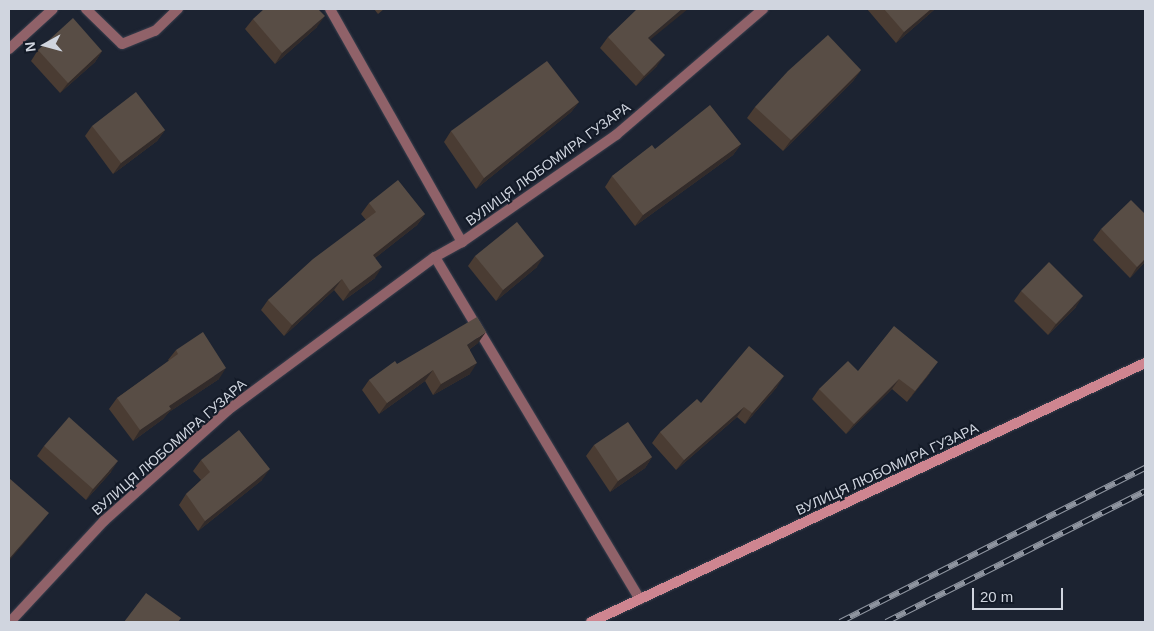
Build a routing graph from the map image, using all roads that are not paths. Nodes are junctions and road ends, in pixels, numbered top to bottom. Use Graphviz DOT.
graph roads {
  1 [pos="53,9"];
  2 [pos="86,9"];
  3 [pos="178,9"];
  4 [pos="330,9"];
  5 [pos="764,9"];
  6 [pos="9,49"];
  7 [pos="462,242"];
  8 [pos="435,257"];
  9 [pos="1145,363"];
  10 [pos="640,599"];
  11 [pos="10,622"];
  12 [pos="591,622"];
  1 -- 6 [label="street"];
  2 -- 3 [label="street"];
  4 -- 7 [label="street"];
  5 -- 7 [label="street, ВУЛИЦЯ ЛЮБОМИРА ГУЗАРА"];
  7 -- 8 [label="street, ВУЛИЦЯ ЛЮБОМИРА ГУЗАРА"];
  8 -- 10 [label="street"];
  8 -- 11 [label="street, ВУЛИЦЯ ЛЮБОМИРА ГУЗАРА"];
  9 -- 10 [label="main road, ВУЛИЦЯ ЛЮБОМИРА ГУЗАРА"];
  10 -- 12 [label="main road, ВУЛИЦЯ ЛЮБОМИРА ГУЗАРА"];
}
